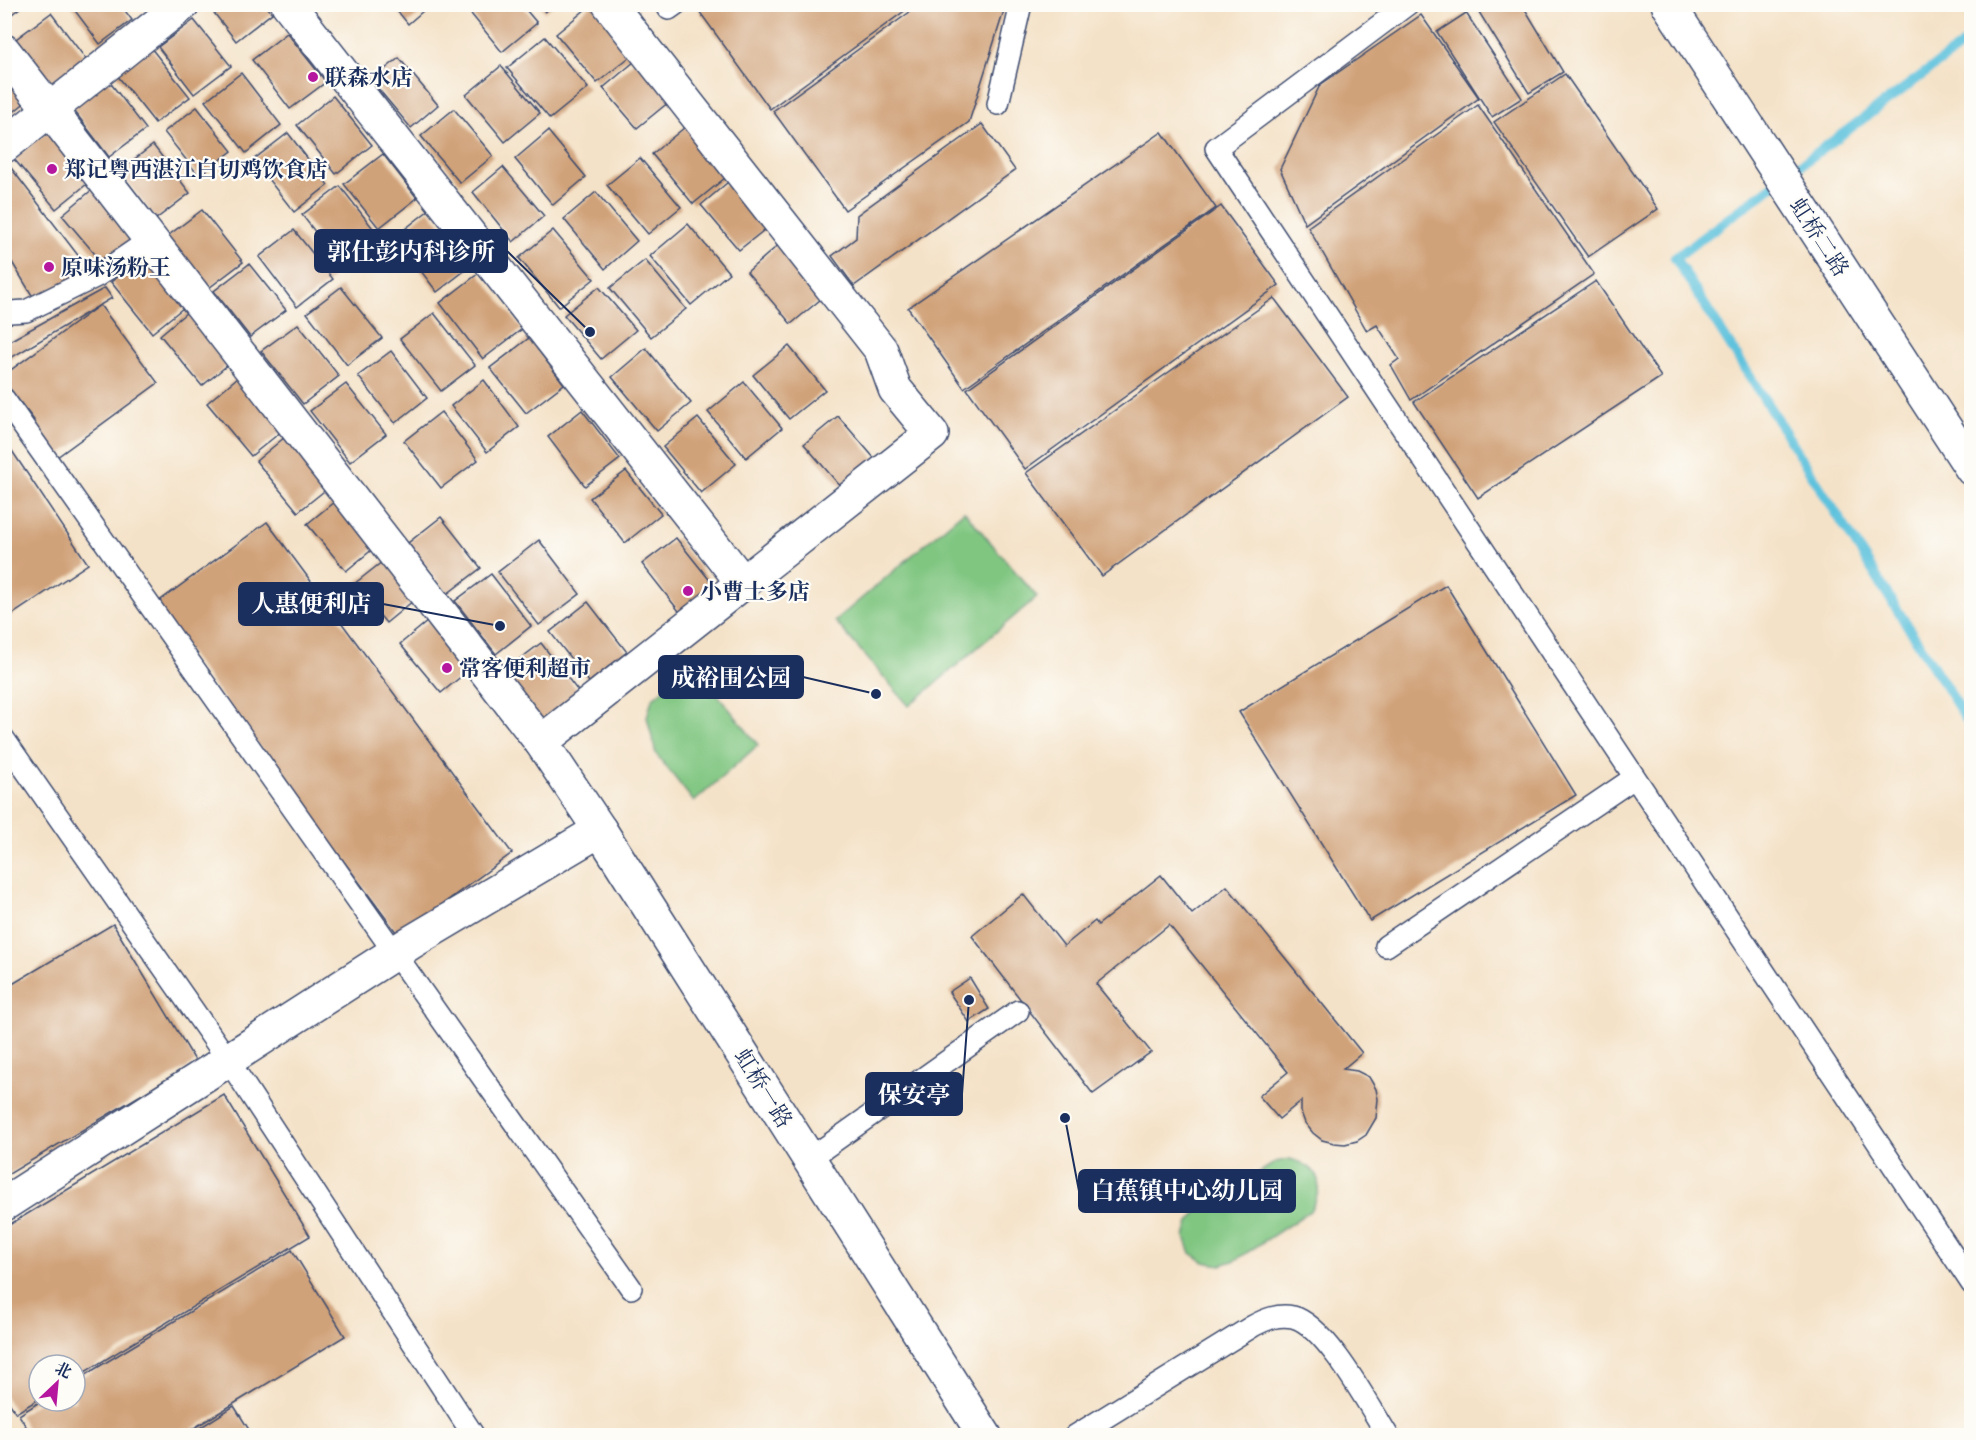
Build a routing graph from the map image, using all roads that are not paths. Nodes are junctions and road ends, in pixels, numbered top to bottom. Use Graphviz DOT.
graph roads {
  1 [pos="183,4"];
  2 [pos="288,4"];
  3 [pos="609,4"];
  4 [pos="666,4"];
  5 [pos="676,4"];
  6 [pos="1022,4"];
  7 [pos="1408,4"];
  8 [pos="1668,4"];
  9 [pos="4,51"];
  10 [pos="998,104"];
  11 [pos="50,110"];
  12 [pos="4,146"];
  13 [pos="151,238"];
  14 [pos="6,310"];
  15 [pos="4,399"];
  16 [pos="1971,469"];
  17 [pos="743,583"];
  18 [pos="4,740"];
  19 [pos="541,742"];
  20 [pos="1634,778"];
  21 [pos="600,830"];
  22 [pos="1386,946"];
  23 [pos="394,953"];
  24 [pos="1018,1011"];
  25 [pos="228,1060"];
  26 [pos="809,1159"];
  27 [pos="4,1204"];
  28 [pos="1971,1284"];
  29 [pos="631,1288"];
  30 [pos="474,1436"];
  31 [pos="985,1436"];
  32 [pos="1075,1436"];
  33 [pos="1388,1436"];
  1 -- 11 [label="street"];
  2 -- 17 [label="street"];
  3 -- 17 [label="street"];
  4 -- 5 [label="lane"];
  6 -- 10 [label="lane"];
  7 -- 20 [label="lane"];
  8 -- 16 [label="street, 虹桥二路"];
  9 -- 11 [label="street, 虹桥一路"];
  11 -- 12 [label="street"];
  11 -- 13 [label="street, 虹桥一路"];
  13 -- 14 [label="lane"];
  13 -- 19 [label="street, 虹桥一路"];
  15 -- 23 [label="lane"];
  17 -- 19 [label="street"];
  18 -- 25 [label="lane"];
  19 -- 21 [label="street, 虹桥一路"];
  20 -- 22 [label="lane"];
  20 -- 28 [label="lane"];
  21 -- 23 [label="street"];
  21 -- 26 [label="street, 虹桥一路"];
  23 -- 25 [label="street"];
  23 -- 29 [label="lane"];
  24 -- 26 [label="lane"];
  25 -- 27 [label="street"];
  25 -- 30 [label="lane"];
  26 -- 31 [label="street, 虹桥一路"];
  32 -- 33 [label="lane"];
}
